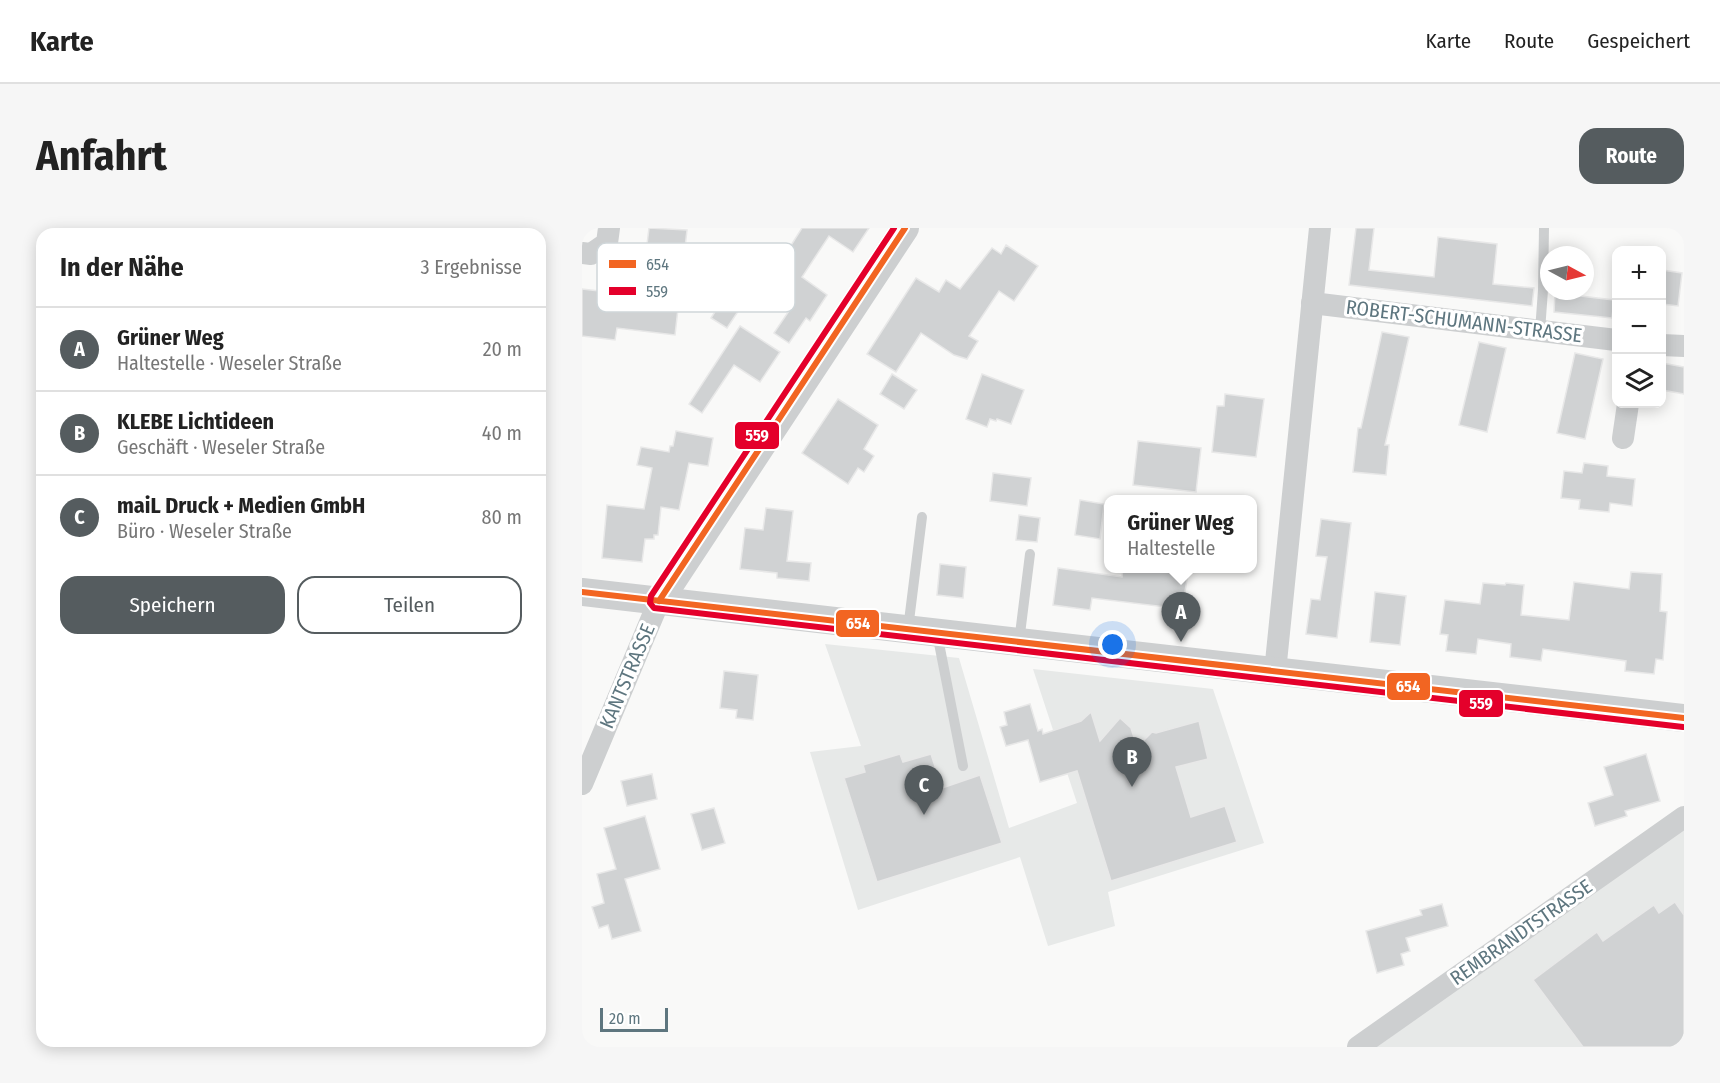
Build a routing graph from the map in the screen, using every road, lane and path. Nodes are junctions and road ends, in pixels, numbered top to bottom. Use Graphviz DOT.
graph roads {
  1 [pos="609,228"];
  2 [pos="905,228"];
  3 [pos="1320,228"];
  4 [pos="1544,228"];
  5 [pos="607,243"];
  6 [pos="597,250"];
  7 [pos="582,253"];
  8 [pos="1312,303"];
  9 [pos="1540,331"];
  10 [pos="1612,339"];
  11 [pos="1666,345"];
  12 [pos="1684,346"];
  13 [pos="1627,408"];
  14 [pos="1623,438"];
  15 [pos="922,517"];
  16 [pos="1030,554"];
  17 [pos="582,592"];
  18 [pos="659,601"];
  19 [pos="908,630"];
  20 [pos="937,633"];
  21 [pos="1019,642"];
  22 [pos="1275,672"];
  23 [pos="1684,718"];
  24 [pos="963,766"];
  25 [pos="582,784"];
  26 [pos="1684,817"];
  27 [pos="1358,1047"];
  1 -- 5 [label="street"];
  2 -- 18 [label="street"];
  3 -- 8 [label="street"];
  4 -- 9 [label="lane"];
  6 -- 7 [label="street"];
  8 -- 9 [label="street, ROBERT-SCHUMANN-STRASSE"];
  8 -- 22 [label="street"];
  9 -- 10 [label="street, ROBERT-SCHUMANN-STRASSE"];
  11 -- 12 [label="street"];
  13 -- 14 [label="street"];
  15 -- 19 [label="lane"];
  16 -- 21 [label="lane"];
  17 -- 18 [label="street"];
  18 -- 19 [label="street"];
  18 -- 25 [label="street, KANTSTRASSE"];
  19 -- 20 [label="street"];
  20 -- 21 [label="street"];
  20 -- 24 [label="lane"];
  21 -- 22 [label="street"];
  22 -- 23 [label="street"];
  26 -- 27 [label="street, REMBRANDTSTRASSE"];
}
